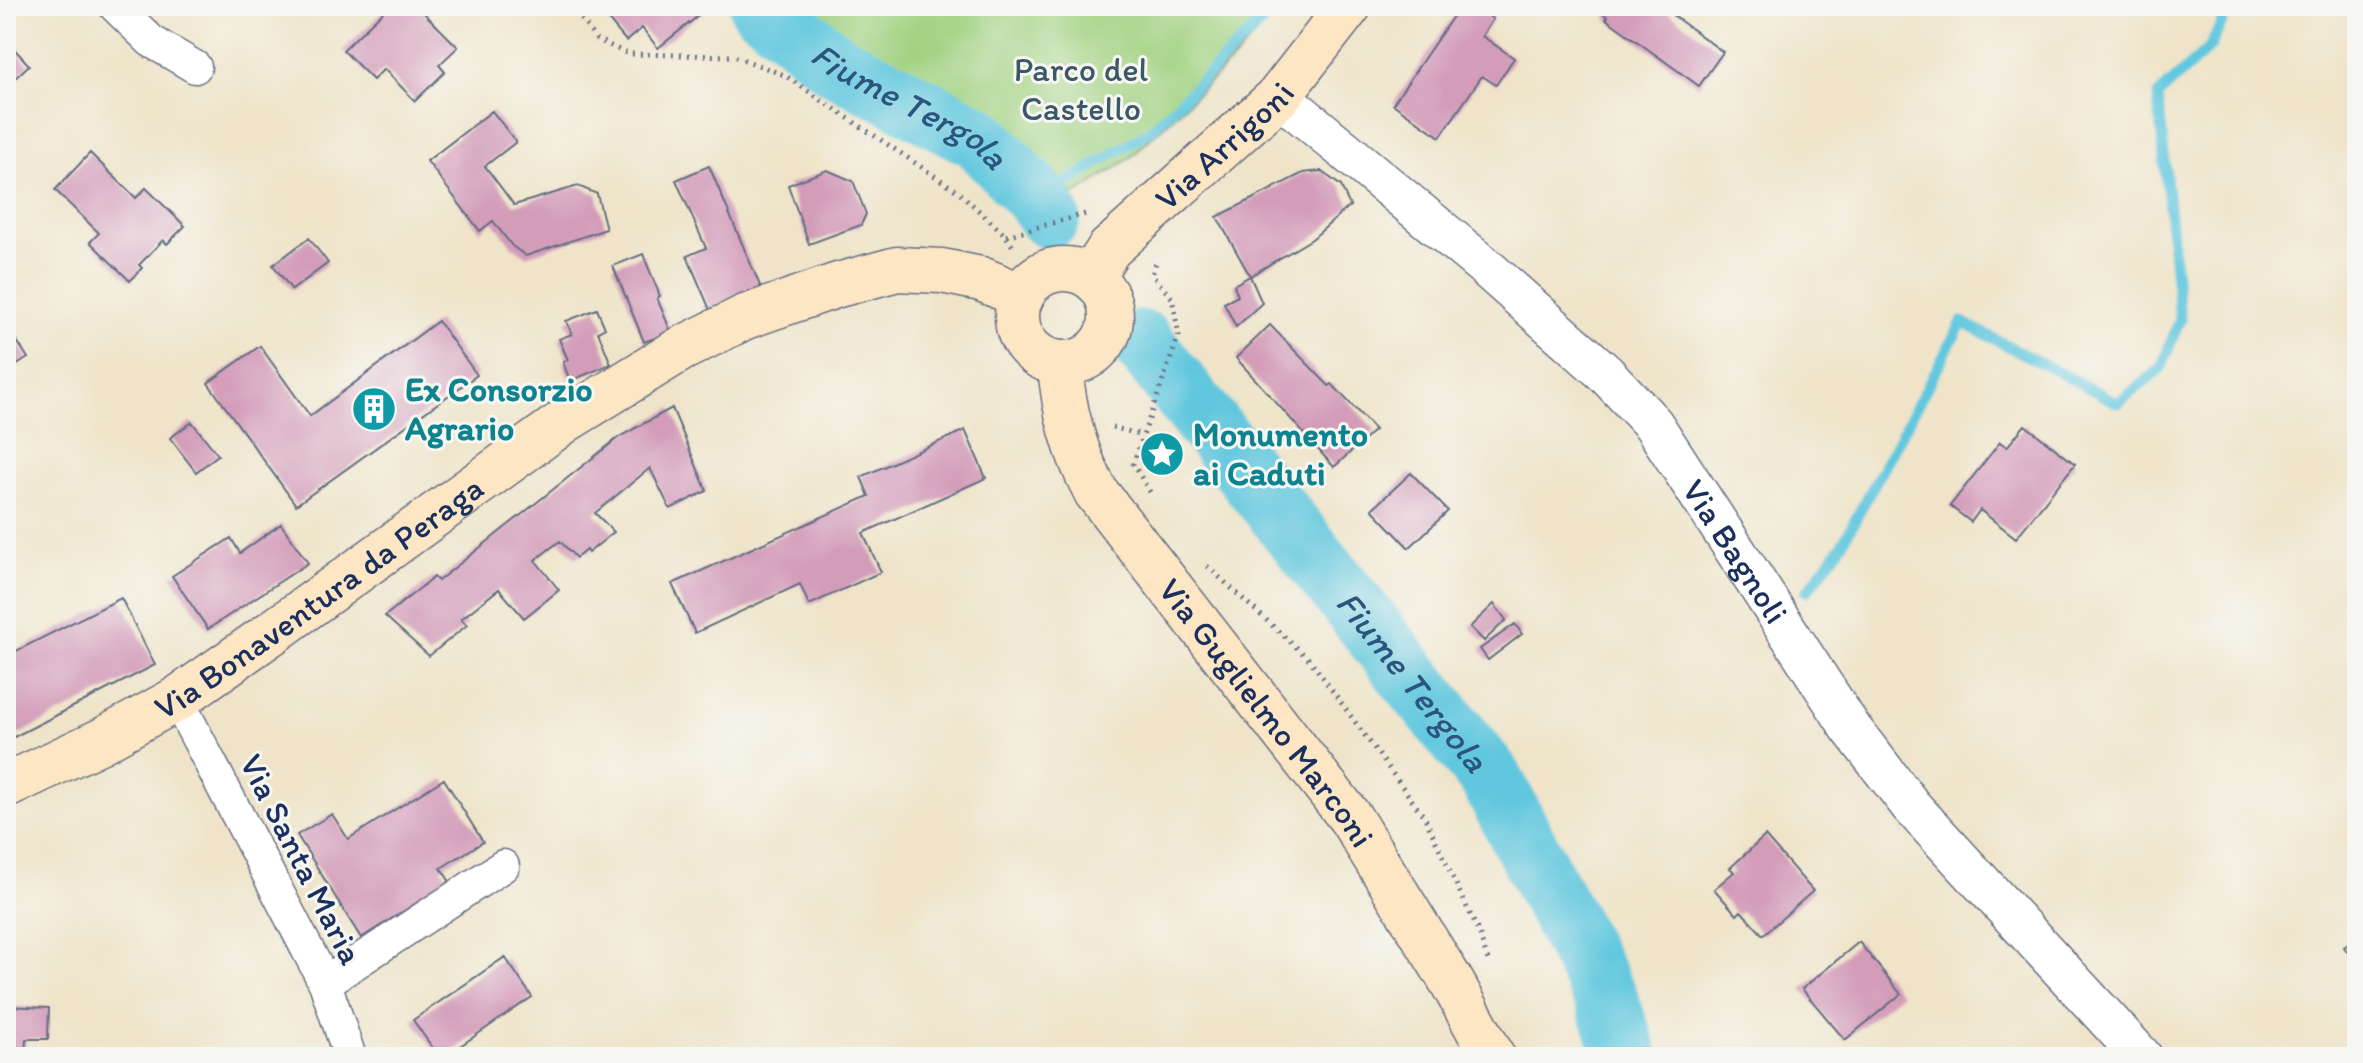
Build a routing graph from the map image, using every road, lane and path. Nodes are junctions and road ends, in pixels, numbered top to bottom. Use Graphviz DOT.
graph roads {
  1 [pos="115,6"];
  2 [pos="572,6"];
  3 [pos="1349,6"];
  4 [pos="195,67"];
  5 [pos="1277,98"];
  6 [pos="1075,219"];
  7 [pos="1160,248"];
  8 [pos="1091,277"];
  9 [pos="1022,296"];
  10 [pos="1060,363"];
  11 [pos="1157,503"];
  12 [pos="1204,563"];
  13 [pos="177,699"];
  14 [pos="6,786"];
  15 [pos="503,866"];
  16 [pos="1493,973"];
  17 [pos="325,983"];
  18 [pos="350,1057"];
  19 [pos="1493,1057"];
  20 [pos="2142,1057"];
  1 -- 4 [label="street"];
  2 -- 6 [label="path"];
  3 -- 5 [label="main road, Via Arrigoni"];
  5 -- 8 [label="main road, Via Arrigoni"];
  5 -- 20 [label="street, Via Bagnoli"];
  7 -- 11 [label="path"];
  8 -- 9 [label="main road"];
  8 -- 10 [label="main road"];
  9 -- 10 [label="main road"];
  9 -- 13 [label="main road, Via Bonaventura da Peraga"];
  10 -- 19 [label="main road, Via Guglielmo Marconi"];
  12 -- 16 [label="path"];
  13 -- 14 [label="main road, Via Bonaventura da Peraga"];
  13 -- 17 [label="street, Via Santa Maria"];
  15 -- 17 [label="street"];
  17 -- 18 [label="street, Via Santa Maria"];
}
